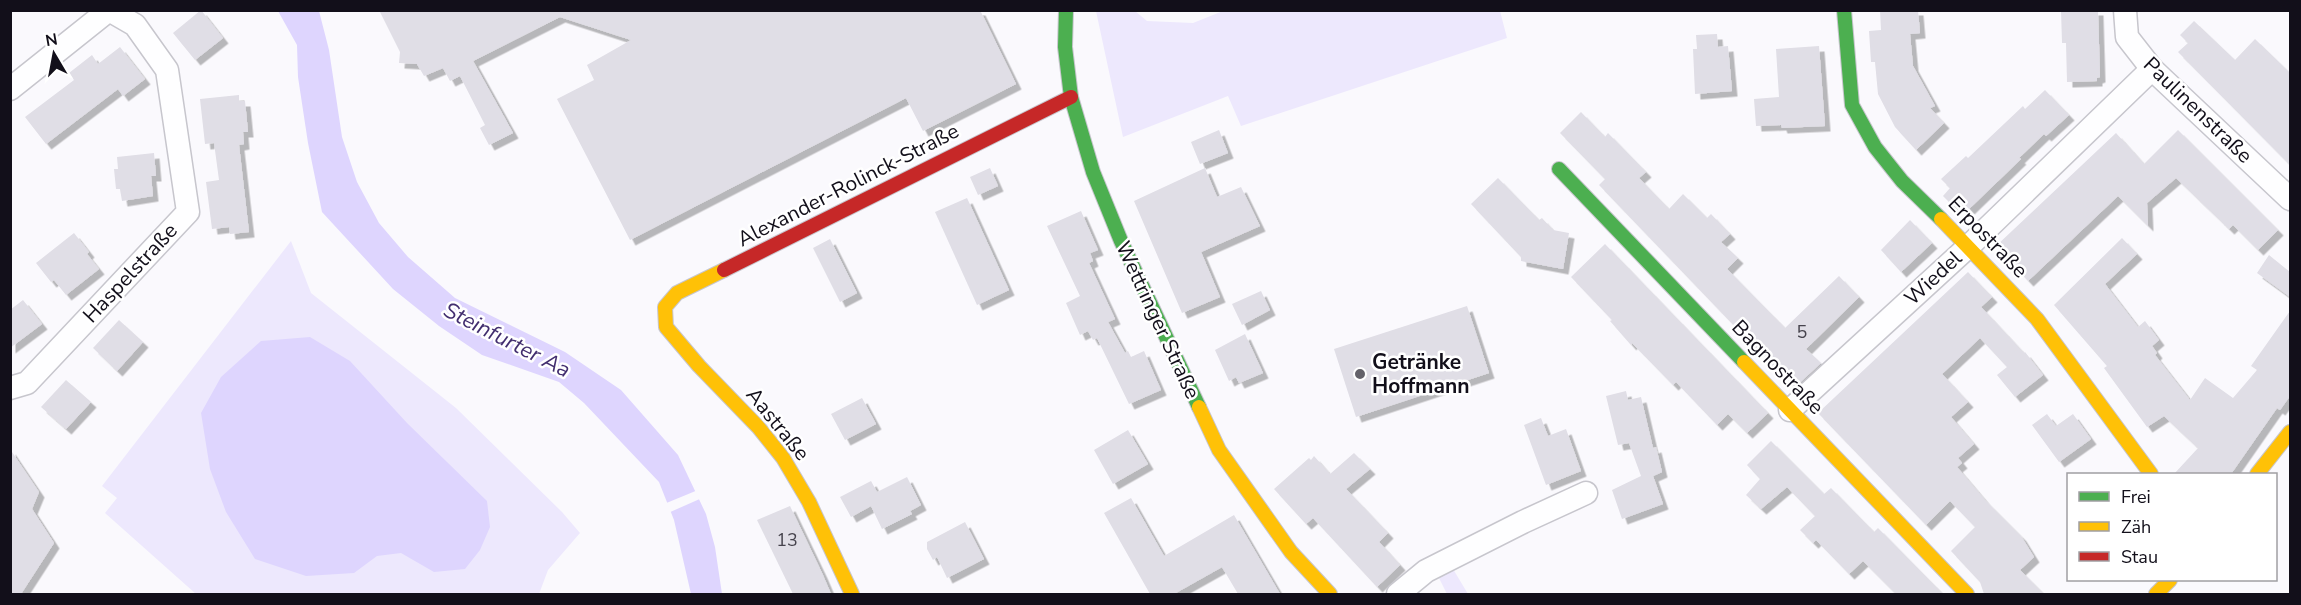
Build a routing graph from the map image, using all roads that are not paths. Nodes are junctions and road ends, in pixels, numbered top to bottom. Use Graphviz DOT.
graph roads {
  1 [pos="109,10"];
  2 [pos="1066,10"];
  3 [pos="1844,10"];
  4 [pos="2126,10"];
  5 [pos="2152,69"];
  6 [pos="10,89"];
  7 [pos="1071,97"];
  8 [pos="1559,169"];
  9 [pos="2290,199"];
  10 [pos="1969,246"];
  11 [pos="666,327"];
  12 [pos="10,388"];
  13 [pos="1790,410"];
  14 [pos="2290,432"];
  15 [pos="2150,473"];
  16 [pos="2258,473"];
  17 [pos="1586,493"];
  18 [pos="2168,581"];
  19 [pos="852,594"];
  20 [pos="1330,594"];
  21 [pos="1398,594"];
  22 [pos="1967,594"];
  23 [pos="2156,594"];
  1 -- 6 [label="street"];
  1 -- 12 [label="street, Haspelstraße"];
  2 -- 7 [label="street, Wettringer Straße"];
  3 -- 10 [label="street, Erpostraße"];
  4 -- 5 [label="street, Paulinenstraße"];
  5 -- 9 [label="street, Paulinenstraße"];
  5 -- 10 [label="street, Wiedel"];
  7 -- 11 [label="street, Alexander-Rolinck-Straße"];
  7 -- 20 [label="street, Wettringer Straße"];
  8 -- 13 [label="street, Bagnostraße"];
  10 -- 13 [label="street, Wiedel"];
  10 -- 15 [label="street, Erpostraße"];
  11 -- 19 [label="street, Aastraße"];
  13 -- 22 [label="street, Bagnostraße"];
  14 -- 16 [label="street"];
  17 -- 21 [label="street"];
  18 -- 23 [label="street"];
}
